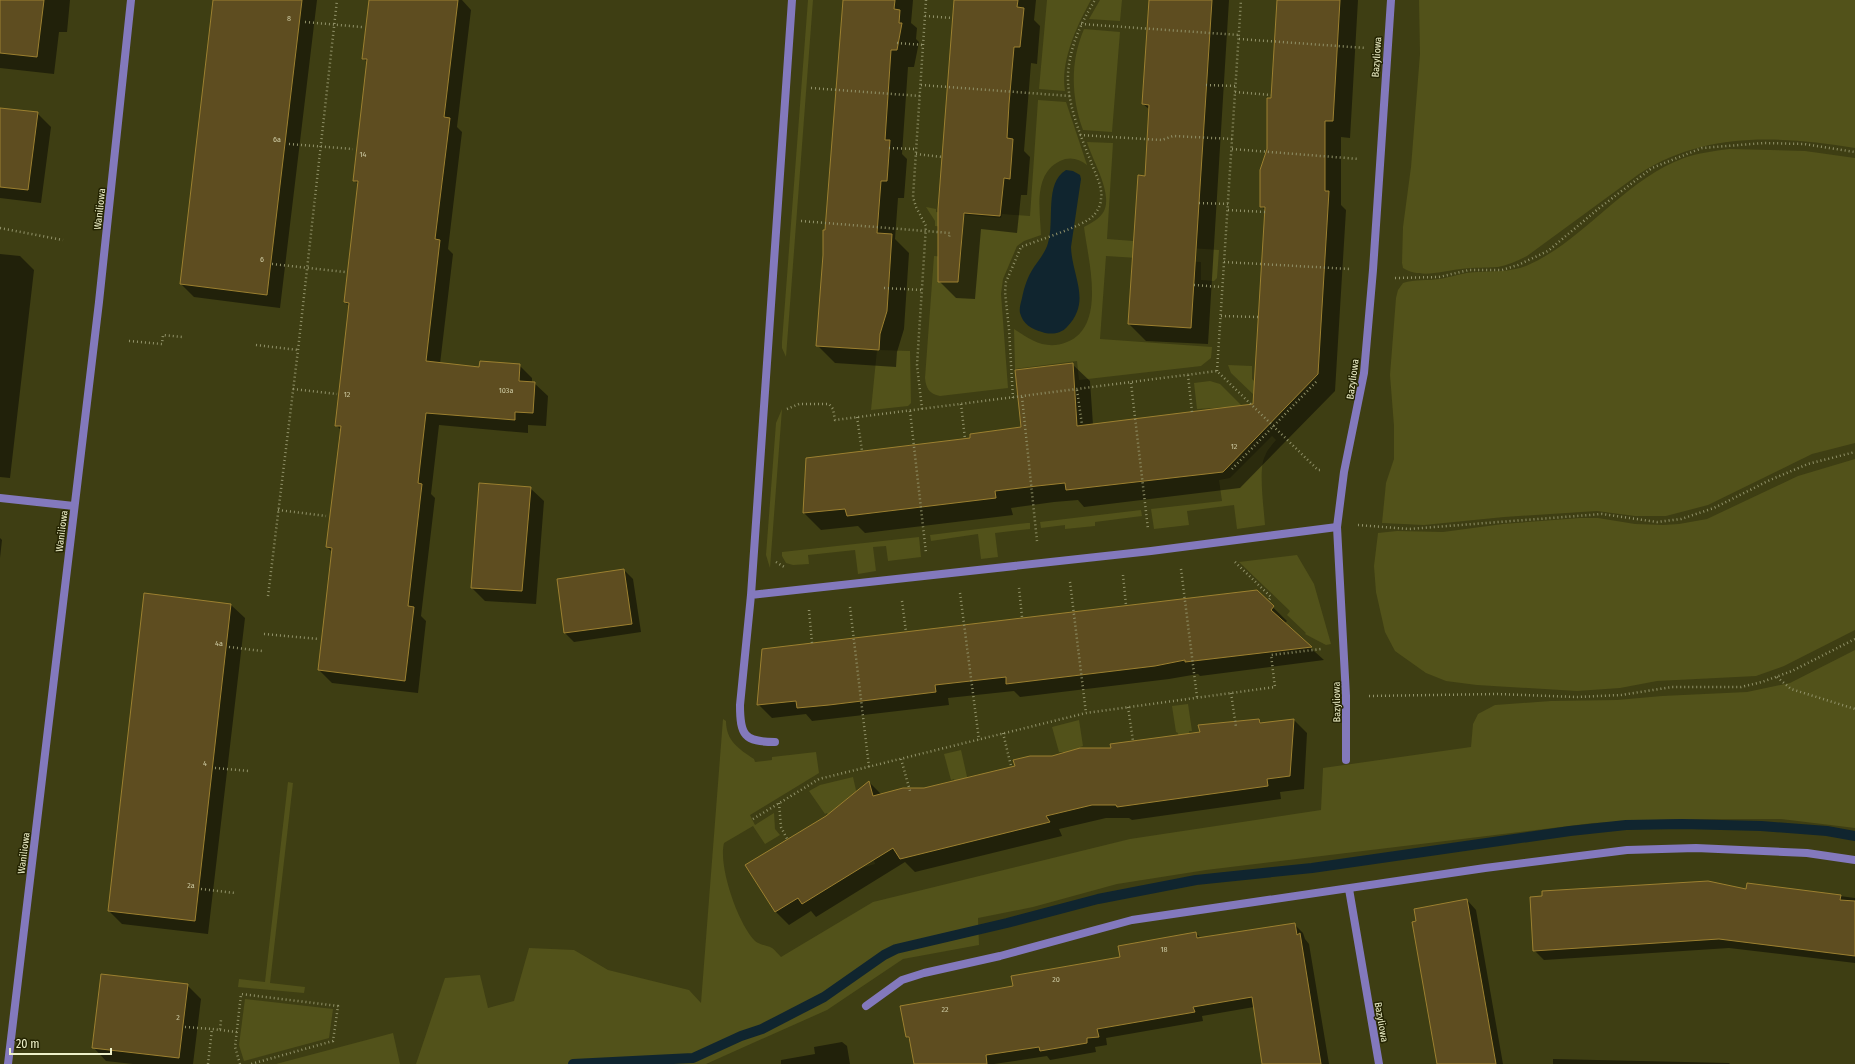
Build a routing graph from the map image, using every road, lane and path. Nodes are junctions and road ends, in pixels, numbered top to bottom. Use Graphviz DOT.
graph roads {
  1 [pos="131,0"];
  2 [pos="337,0"];
  3 [pos="792,0"];
  4 [pos="926,0"];
  5 [pos="1095,0"];
  6 [pos="1241,0"];
  7 [pos="1391,0"];
  8 [pos="925,16"];
  9 [pos="953,18"];
  10 [pos="305,22"];
  11 [pos="334,24"];
  12 [pos="1082,24"];
  13 [pos="362,27"];
  14 [pos="1239,35"];
  15 [pos="1239,39"];
  16 [pos="897,43"];
  17 [pos="923,45"];
  18 [pos="1386,50"];
  19 [pos="921,85"];
  20 [pos="1206,85"];
  21 [pos="1236,86"];
  22 [pos="811,88"];
  23 [pos="1235,92"];
  24 [pos="1271,94"];
  25 [pos="920,96"];
  26 [pos="1070,96"];
  27 [pos="1080,135"];
  28 [pos="1233,139"];
  29 [pos="288,144"];
  30 [pos="321,147"];
  31 [pos="889,148"];
  32 [pos="353,149"];
  33 [pos="916,149"];
  34 [pos="1232,149"];
  35 [pos="1855,152"];
  36 [pos="916,154"];
  37 [pos="942,157"];
  38 [pos="1380,160"];
  39 [pos="1199,203"];
  40 [pos="1228,204"];
  41 [pos="1228,210"];
  42 [pos="1265,212"];
  43 [pos="801,221"];
  44 [pos="0,228"];
  45 [pos="926,231"];
  46 [pos="949,237"];
  47 [pos="63,240"];
  48 [pos="1224,262"];
  49 [pos="272,264"];
  50 [pos="307,268"];
  51 [pos="345,272"];
  52 [pos="1372,274"];
  53 [pos="1194,285"];
  54 [pos="1222,287"];
  55 [pos="884,288"];
  56 [pos="922,290"];
  57 [pos="1221,316"];
  58 [pos="1258,317"];
  59 [pos="182,337"];
  60 [pos="129,341"];
  61 [pos="256,345"];
  62 [pos="298,350"];
  63 [pos="1217,371"];
  64 [pos="1188,375"];
  65 [pos="1318,381"];
  66 [pos="1131,383"];
  67 [pos="293,389"];
  68 [pos="1076,390"];
  69 [pos="337,394"];
  70 [pos="1022,397"];
  71 [pos="1013,398"];
  72 [pos="961,404"];
  73 [pos="787,409"];
  74 [pos="922,410"];
  75 [pos="910,411"];
  76 [pos="1192,412"];
  77 [pos="857,417"];
  78 [pos="1082,425"];
  79 [pos="1274,426"];
  80 [pos="965,439"];
  81 [pos="862,451"];
  82 [pos="1855,452"];
  83 [pos="1241,453"];
  84 [pos="1244,456"];
  85 [pos="1232,469"];
  86 [pos="1344,472"];
  87 [pos="0,498"];
  88 [pos="74,506"];
  89 [pos="278,510"];
  90 [pos="326,516"];
  91 [pos="1337,525"];
  92 [pos="1151,551"];
  93 [pos="1233,558"];
  94 [pos="1040,564"];
  95 [pos="1181,564"];
  96 [pos="1122,571"];
  97 [pos="929,575"];
  98 [pos="1070,577"];
  99 [pos="1018,583"];
  100 [pos="960,590"];
  101 [pos="751,595"];
  102 [pos="268,596"];
  103 [pos="902,597"];
  104 [pos="1268,601"];
  105 [pos="850,603"];
  106 [pos="1126,605"];
  107 [pos="808,607"];
  108 [pos="1022,617"];
  109 [pos="906,632"];
  110 [pos="264,634"];
  111 [pos="319,639"];
  112 [pos="1855,639"];
  113 [pos="812,643"];
  114 [pos="1343,646"];
  115 [pos="229,647"];
  116 [pos="262,651"];
  117 [pos="1777,677"];
  118 [pos="1231,693"];
  119 [pos="1346,696"];
  120 [pos="1197,697"];
  121 [pos="1128,707"];
  122 [pos="1855,709"];
  123 [pos="1086,713"];
  124 [pos="1236,727"];
  125 [pos="1003,733"];
  126 [pos="979,740"];
  127 [pos="1133,741"];
  128 [pos="775,742"];
  129 [pos="902,759"];
  130 [pos="1346,760"];
  131 [pos="1011,766"];
  132 [pos="869,767"];
  133 [pos="215,768"];
  134 [pos="249,772"];
  135 [pos="910,791"];
  136 [pos="779,803"];
  137 [pos="753,819"];
  138 [pos="787,839"];
  139 [pos="1855,860"];
  140 [pos="201,889"];
  141 [pos="1349,889"];
  142 [pos="235,892"];
  143 [pos="866,1006"];
  144 [pos="221,1020"];
  145 [pos="185,1027"];
  146 [pos="212,1029"];
  147 [pos="220,1030"];
  148 [pos="237,1032"];
  149 [pos="8,1064"];
  150 [pos="208,1064"];
  151 [pos="240,1064"];
  152 [pos="251,1064"];
  153 [pos="1379,1064"];
  1 -- 88 [label="street, Waniliowa"];
  2 -- 11 [label="path"];
  3 -- 101 [label="street"];
  4 -- 8 [label="path"];
  5 -- 12 [label="path"];
  6 -- 14 [label="path"];
  7 -- 18 [label="street, Bazyliowa"];
  8 -- 9 [label="path"];
  8 -- 17 [label="path"];
  10 -- 11 [label="path"];
  11 -- 13 [label="path"];
  11 -- 30 [label="path"];
  12 -- 14 [label="path"];
  12 -- 26 [label="path"];
  14 -- 15 [label="path"];
  15 -- 18 [label="path"];
  15 -- 21 [label="path"];
  16 -- 17 [label="path"];
  17 -- 19 [label="path"];
  18 -- 38 [label="street, Bazyliowa"];
  19 -- 25 [label="path"];
  19 -- 26 [label="path"];
  20 -- 21 [label="path"];
  21 -- 23 [label="path"];
  22 -- 25 [label="path"];
  23 -- 24 [label="path"];
  23 -- 28 [label="path"];
  25 -- 33 [label="path"];
  26 -- 27 [label="path"];
  27 -- 28 [label="path"];
  27 -- 71 [label="path"];
  28 -- 34 [label="path"];
  29 -- 30 [label="path"];
  30 -- 32 [label="path"];
  30 -- 50 [label="path"];
  31 -- 33 [label="path"];
  33 -- 36 [label="path"];
  34 -- 38 [label="path"];
  34 -- 40 [label="path"];
  35 -- 52 [label="path"];
  36 -- 37 [label="path"];
  36 -- 45 [label="path"];
  38 -- 52 [label="street, Bazyliowa"];
  39 -- 40 [label="path"];
  40 -- 41 [label="path"];
  41 -- 42 [label="path"];
  41 -- 48 [label="path"];
  43 -- 45 [label="path"];
  44 -- 47 [label="path"];
  45 -- 46 [label="path"];
  45 -- 56 [label="path"];
  48 -- 52 [label="path"];
  48 -- 54 [label="path"];
  49 -- 50 [label="path"];
  50 -- 51 [label="path"];
  50 -- 62 [label="path"];
  52 -- 86 [label="street, Bazyliowa"];
  53 -- 54 [label="path"];
  54 -- 57 [label="path"];
  55 -- 56 [label="path"];
  56 -- 74 [label="path"];
  57 -- 58 [label="path"];
  57 -- 63 [label="path"];
  59 -- 60 [label="path"];
  61 -- 62 [label="path"];
  62 -- 67 [label="path"];
  63 -- 64 [label="path"];
  63 -- 79 [label="path"];
  64 -- 66 [label="path"];
  64 -- 76 [label="path"];
  65 -- 79 [label="path"];
  66 -- 68 [label="path"];
  66 -- 92 [label="path"];
  67 -- 69 [label="path"];
  67 -- 89 [label="path"];
  68 -- 70 [label="path"];
  68 -- 78 [label="path"];
  70 -- 71 [label="path"];
  70 -- 94 [label="path"];
  71 -- 72 [label="path"];
  72 -- 74 [label="path"];
  72 -- 80 [label="path"];
  73 -- 77 [label="path"];
  74 -- 75 [label="path"];
  75 -- 77 [label="path"];
  75 -- 97 [label="path"];
  77 -- 81 [label="path"];
  79 -- 84 [label="path"];
  79 -- 86 [label="path"];
  82 -- 91 [label="path"];
  83 -- 84 [label="path"];
  84 -- 85 [label="path"];
  86 -- 91 [label="street, Bazyliowa"];
  87 -- 88 [label="street"];
  88 -- 149 [label="street, Waniliowa"];
  89 -- 90 [label="path"];
  89 -- 102 [label="path"];
  91 -- 92 [label="street"];
  91 -- 114 [label="street, Bazyliowa"];
  92 -- 94 [label="street"];
  93 -- 104 [label="path"];
  94 -- 97 [label="street"];
  95 -- 120 [label="path"];
  96 -- 106 [label="path"];
  97 -- 101 [label="street"];
  98 -- 123 [label="path"];
  99 -- 108 [label="path"];
  100 -- 126 [label="path"];
  101 -- 128 [label="street"];
  103 -- 109 [label="path"];
  105 -- 132 [label="path"];
  107 -- 113 [label="path"];
  110 -- 111 [label="path"];
  112 -- 117 [label="path"];
  114 -- 118 [label="path"];
  114 -- 119 [label="street, Bazyliowa"];
  115 -- 116 [label="path"];
  117 -- 119 [label="path"];
  117 -- 122 [label="path"];
  118 -- 120 [label="path"];
  118 -- 124 [label="path"];
  119 -- 130 [label="street, Bazyliowa"];
  120 -- 121 [label="path"];
  121 -- 123 [label="path"];
  121 -- 127 [label="path"];
  123 -- 125 [label="path"];
  125 -- 126 [label="path"];
  125 -- 131 [label="path"];
  126 -- 129 [label="path"];
  129 -- 132 [label="path"];
  129 -- 135 [label="path"];
  132 -- 136 [label="path"];
  133 -- 134 [label="path"];
  136 -- 137 [label="path"];
  136 -- 138 [label="path"];
  139 -- 141 [label="street"];
  140 -- 142 [label="path"];
  141 -- 143 [label="street"];
  141 -- 153 [label="street, Bazyliowa"];
  144 -- 147 [label="path"];
  145 -- 146 [label="path"];
  146 -- 147 [label="path"];
  146 -- 150 [label="path"];
  147 -- 148 [label="path"];
  148 -- 151 [label="path"];
  148 -- 152 [label="path"];
}
